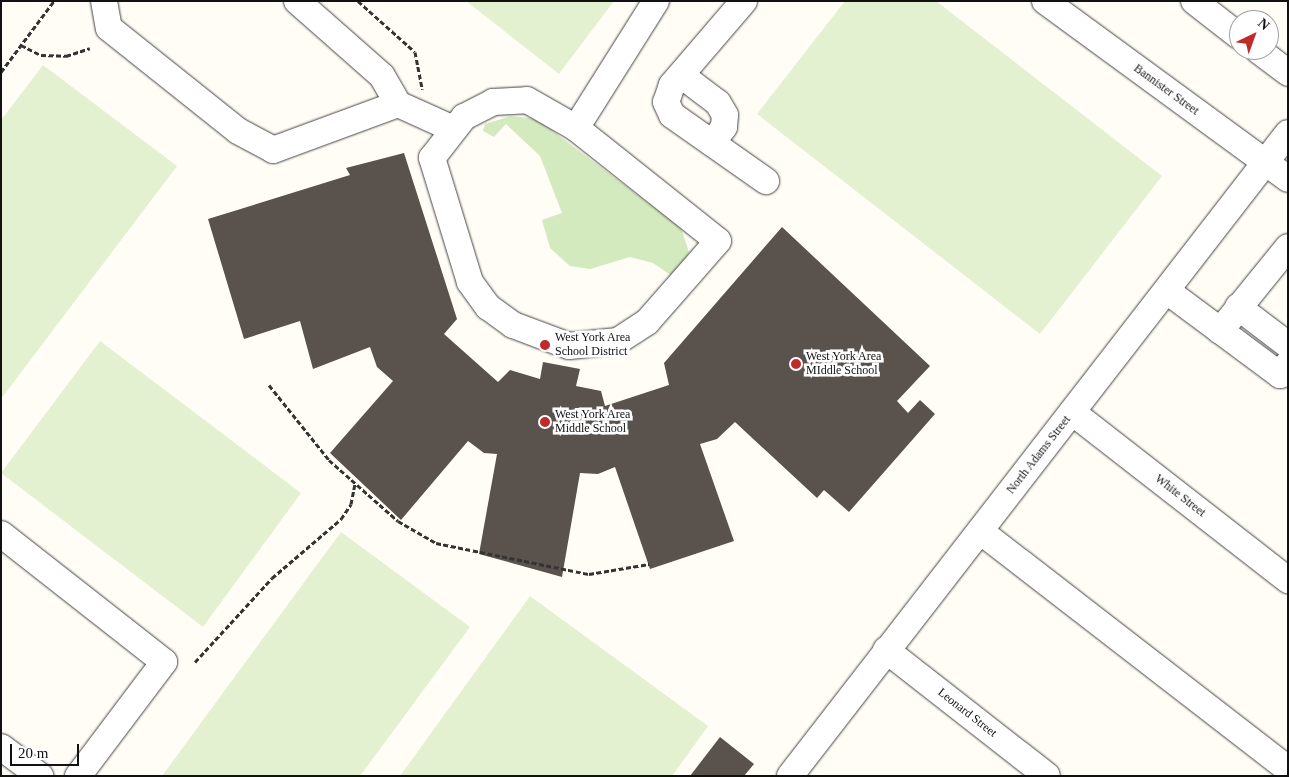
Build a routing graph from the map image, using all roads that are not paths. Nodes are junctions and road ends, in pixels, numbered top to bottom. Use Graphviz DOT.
graph roads {
  1 [pos="104,1"];
  2 [pos="297,1"];
  3 [pos="656,1"];
  4 [pos="744,1"];
  5 [pos="1044,1"];
  6 [pos="1194,1"];
  7 [pos="1229,28"];
  8 [pos="681,75"];
  9 [pos="398,104"];
  10 [pos="451,128"];
  11 [pos="576,128"];
  12 [pos="1288,133"];
  13 [pos="712,143"];
  14 [pos="1266,162"];
  15 [pos="1288,179"];
  16 [pos="766,181"];
  17 [pos="1287,246"];
  18 [pos="1166,291"];
  19 [pos="1238,308"];
  20 [pos="1220,331"];
  21 [pos="1288,345"];
  22 [pos="1285,374"];
  23 [pos="1072,412"];
  24 [pos="980,530"];
  25 [pos="1,534"];
  26 [pos="1288,580"];
  27 [pos="886,650"];
  28 [pos="1,747"];
  29 [pos="1288,769"];
  30 [pos="40,776"];
  31 [pos="78,776"];
  32 [pos="791,776"];
  33 [pos="1047,776"];
  1 -- 9 [label="street"];
  2 -- 9 [label="street"];
  3 -- 11 [label="street"];
  4 -- 8 [label="street"];
  5 -- 14 [label="street, Bannister Street"];
  6 -- 7 [label="street"];
  8 -- 13 [label="street"];
  8 -- 13 [label="street"];
  9 -- 10 [label="street"];
  10 -- 11 [label="street"];
  10 -- 11 [label="street"];
  12 -- 14 [label="street, North Adams Street"];
  13 -- 16 [label="street"];
  14 -- 15 [label="street, Bannister Street"];
  14 -- 18 [label="street, North Adams Street"];
  17 -- 19 [label="street"];
  18 -- 20 [label="street"];
  18 -- 23 [label="street, North Adams Street"];
  19 -- 20 [label="street"];
  19 -- 21 [label="street"];
  20 -- 22 [label="street"];
  23 -- 24 [label="street, North Adams Street"];
  23 -- 26 [label="street, White Street"];
  24 -- 27 [label="street, North Adams Street"];
  24 -- 29 [label="street"];
  25 -- 31 [label="street"];
  27 -- 32 [label="street, North Adams Street"];
  27 -- 33 [label="street, Leonard Street"];
  28 -- 30 [label="street"];
}
